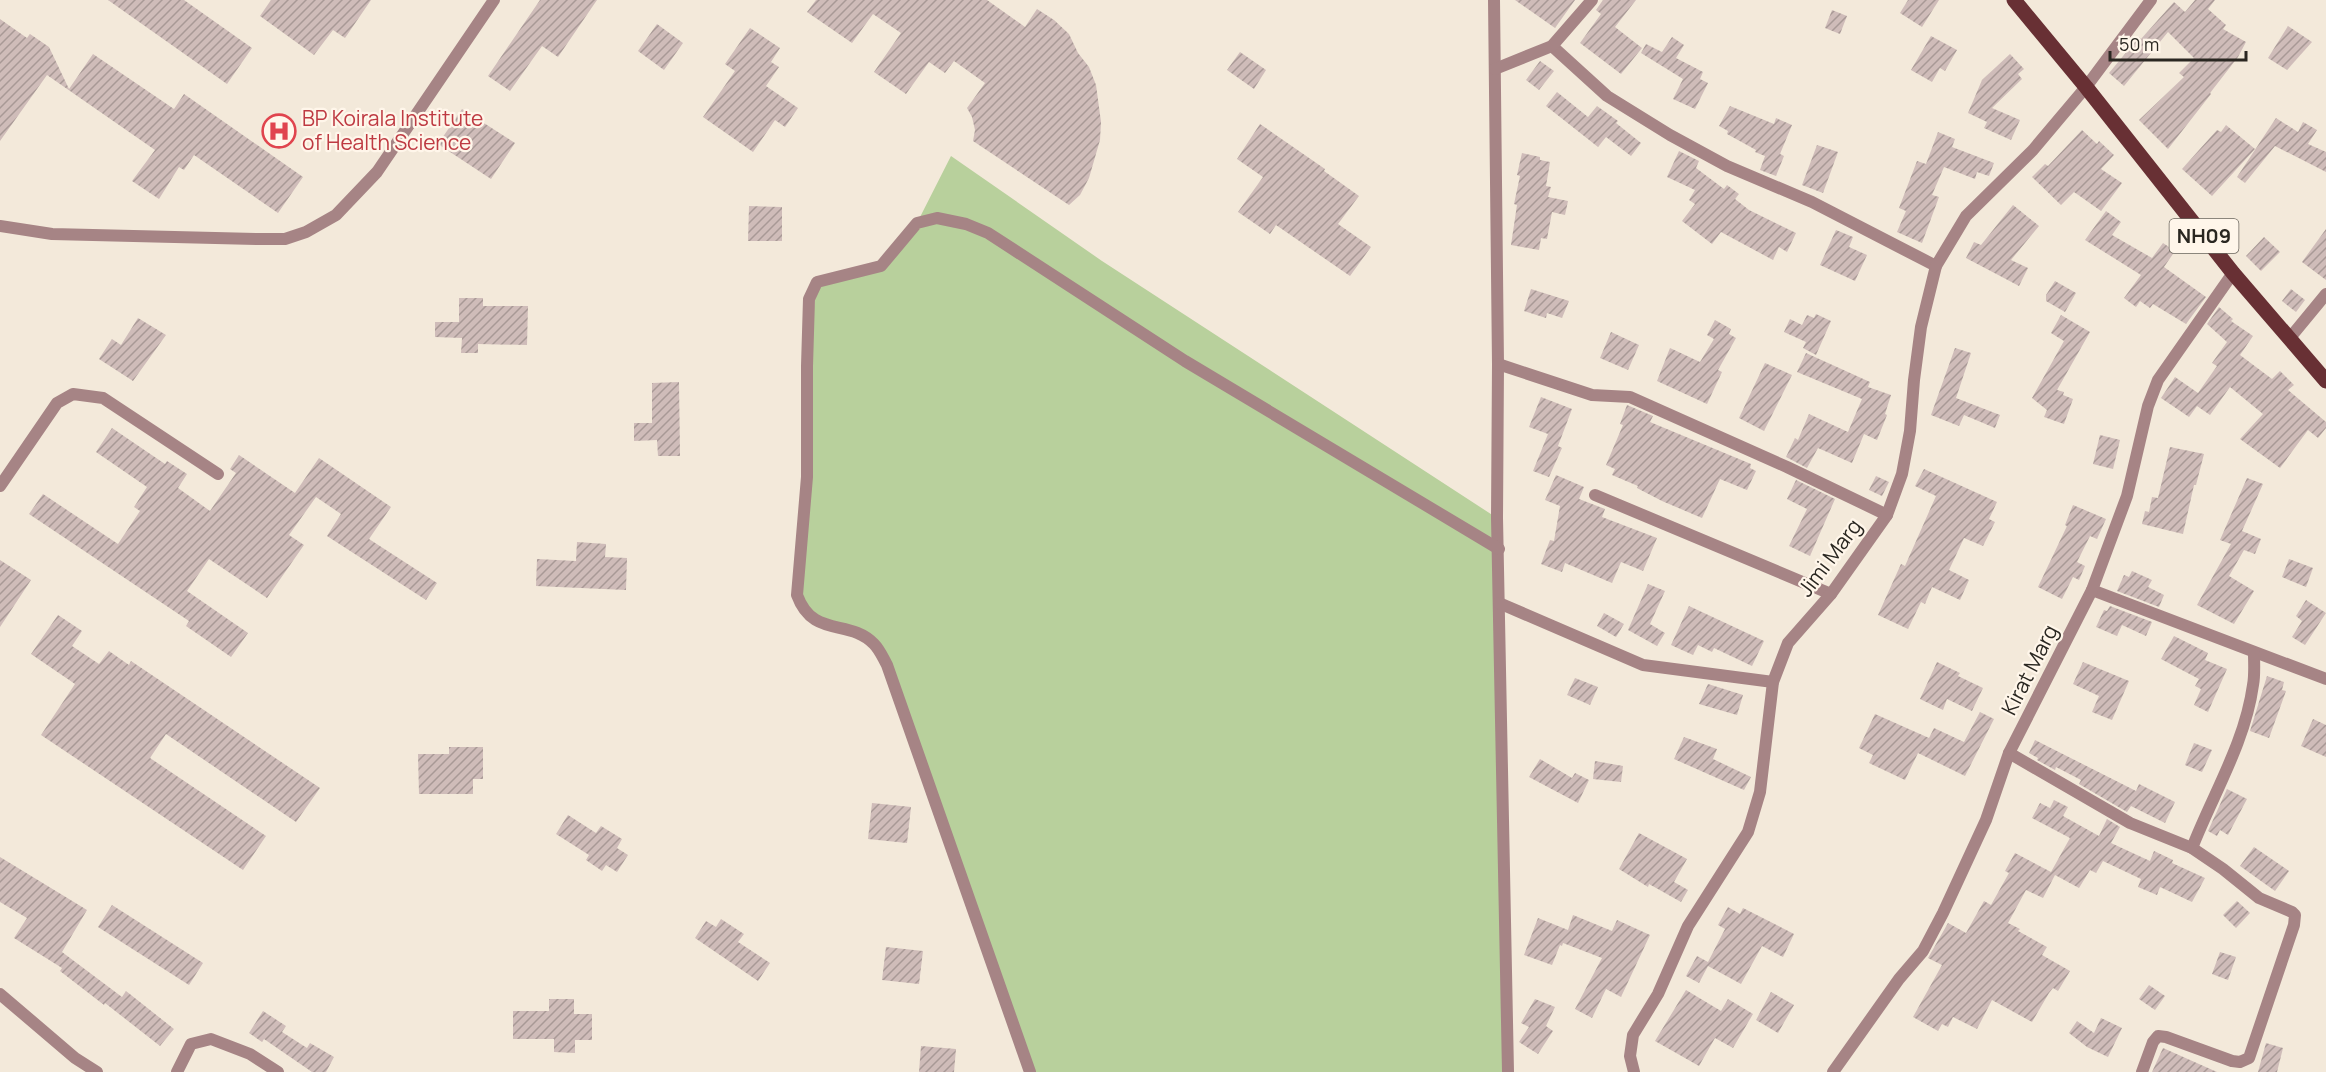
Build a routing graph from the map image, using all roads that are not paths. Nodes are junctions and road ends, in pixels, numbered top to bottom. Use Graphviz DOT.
graph roads {
  1 [pos="494,0"];
  2 [pos="1494,0"];
  3 [pos="1592,0"];
  4 [pos="2014,0"];
  5 [pos="2151,0"];
  6 [pos="1552,46"];
  7 [pos="1495,69"];
  8 [pos="2086,87"];
  9 [pos="0,226"];
  10 [pos="1936,266"];
  11 [pos="2233,273"];
  12 [pos="2326,294"];
  13 [pos="2289,339"];
  14 [pos="1498,364"];
  15 [pos="2326,381"];
  16 [pos="218,474"];
  17 [pos="0,486"];
  18 [pos="1595,495"];
  19 [pos="1887,515"];
  20 [pos="1498,549"];
  21 [pos="2092,590"];
  22 [pos="1831,594"];
  23 [pos="1499,603"];
  24 [pos="2254,652"];
  25 [pos="2326,679"];
  26 [pos="1773,682"];
  27 [pos="2009,753"];
  28 [pos="2192,848"];
  29 [pos="0,994"];
  30 [pos="97,1072"];
  31 [pos="177,1072"];
  32 [pos="278,1072"];
  33 [pos="1030,1072"];
  34 [pos="1508,1072"];
  35 [pos="1634,1072"];
  36 [pos="1833,1072"];
  37 [pos="2142,1072"];
  1 -- 9 [label="street"];
  2 -- 7 [label="street"];
  3 -- 6 [label="street"];
  4 -- 8 [label="main road, NH09"];
  5 -- 8 [label="street, Jimi Marg"];
  6 -- 7 [label="street"];
  6 -- 10 [label="street"];
  7 -- 14 [label="street"];
  8 -- 10 [label="street, Jimi Marg"];
  8 -- 11 [label="main road, NH09"];
  10 -- 19 [label="street, Jimi Marg"];
  11 -- 13 [label="main road, NH09"];
  11 -- 21 [label="street, Kirat Marg"];
  12 -- 13 [label="street"];
  13 -- 15 [label="main road, NH09"];
  14 -- 19 [label="street"];
  14 -- 20 [label="street"];
  16 -- 17 [label="street"];
  18 -- 22 [label="street"];
  19 -- 22 [label="street, Jimi Marg"];
  20 -- 23 [label="street"];
  20 -- 33 [label="street"];
  21 -- 24 [label="street"];
  21 -- 27 [label="street, Kirat Marg"];
  22 -- 26 [label="street, Jimi Marg"];
  23 -- 26 [label="street"];
  23 -- 34 [label="street"];
  24 -- 25 [label="street"];
  24 -- 28 [label="street"];
  26 -- 35 [label="street, Jimi Marg"];
  27 -- 28 [label="street"];
  27 -- 36 [label="street, Kirat Marg"];
  28 -- 37 [label="street"];
  29 -- 30 [label="street"];
  31 -- 32 [label="street"];
}
